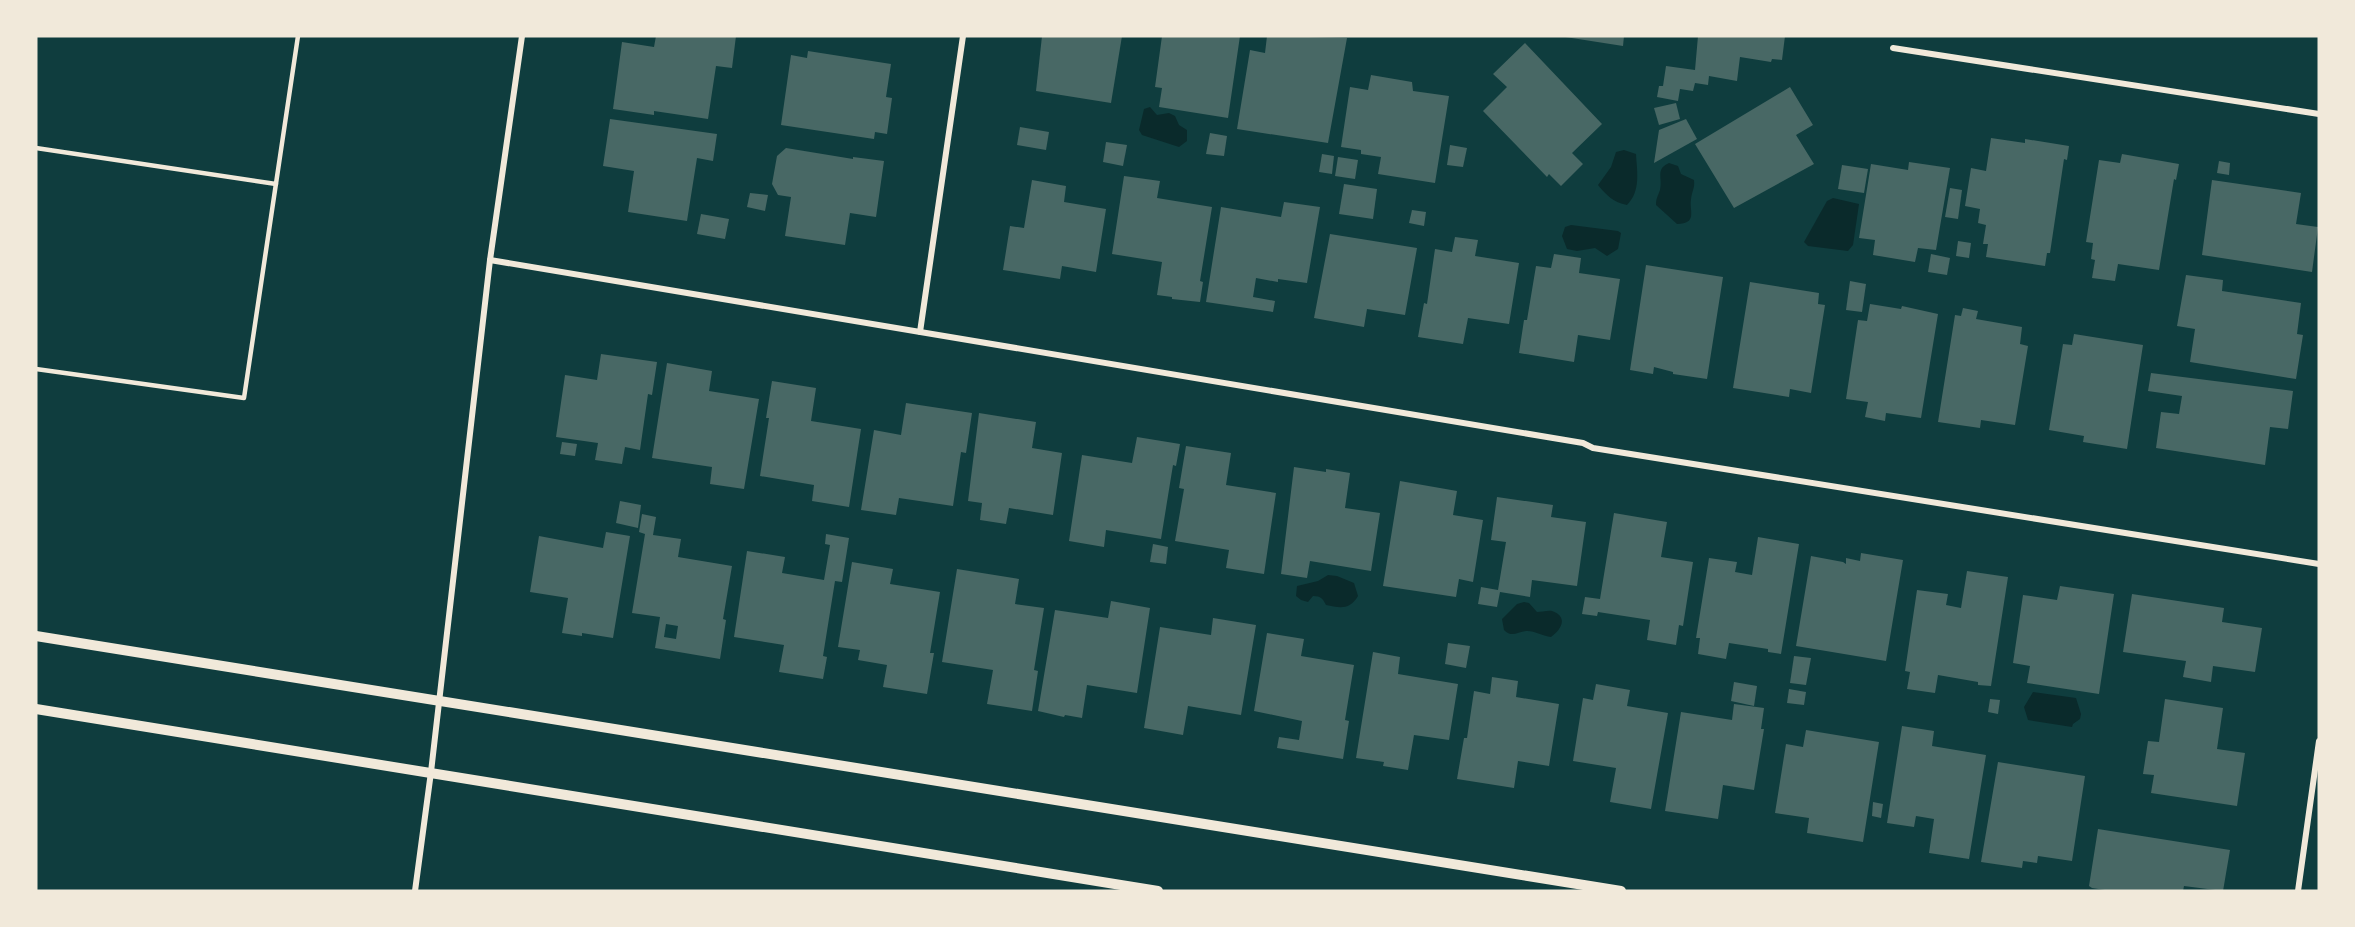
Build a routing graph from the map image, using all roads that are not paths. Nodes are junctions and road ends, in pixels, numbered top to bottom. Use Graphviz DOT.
graph roads {
  1 [pos="298,36"];
  2 [pos="522,36"];
  3 [pos="963,36"];
  4 [pos="1893,48"];
  5 [pos="2319,114"];
  6 [pos="36,148"];
  7 [pos="276,184"];
  8 [pos="490,260"];
  9 [pos="920,332"];
  10 [pos="36,369"];
  11 [pos="2319,564"];
  12 [pos="36,636"];
  13 [pos="439,700"];
  14 [pos="36,709"];
  15 [pos="2319,741"];
  16 [pos="431,772"];
  17 [pos="415,891"];
  18 [pos="1158,891"];
  19 [pos="1621,891"];
  20 [pos="2298,891"];
  1 -- 7 [label="lane"];
  2 -- 8 [label="street"];
  3 -- 9 [label="street"];
  4 -- 5 [label="street"];
  6 -- 7 [label="lane"];
  7 -- 10 [label="lane"];
  8 -- 9 [label="street"];
  8 -- 13 [label="street"];
  9 -- 11 [label="street"];
  12 -- 13 [label="street"];
  13 -- 16 [label="street"];
  13 -- 19 [label="street"];
  14 -- 16 [label="street"];
  15 -- 20 [label="street"];
  16 -- 17 [label="street"];
  16 -- 18 [label="street"];
}
